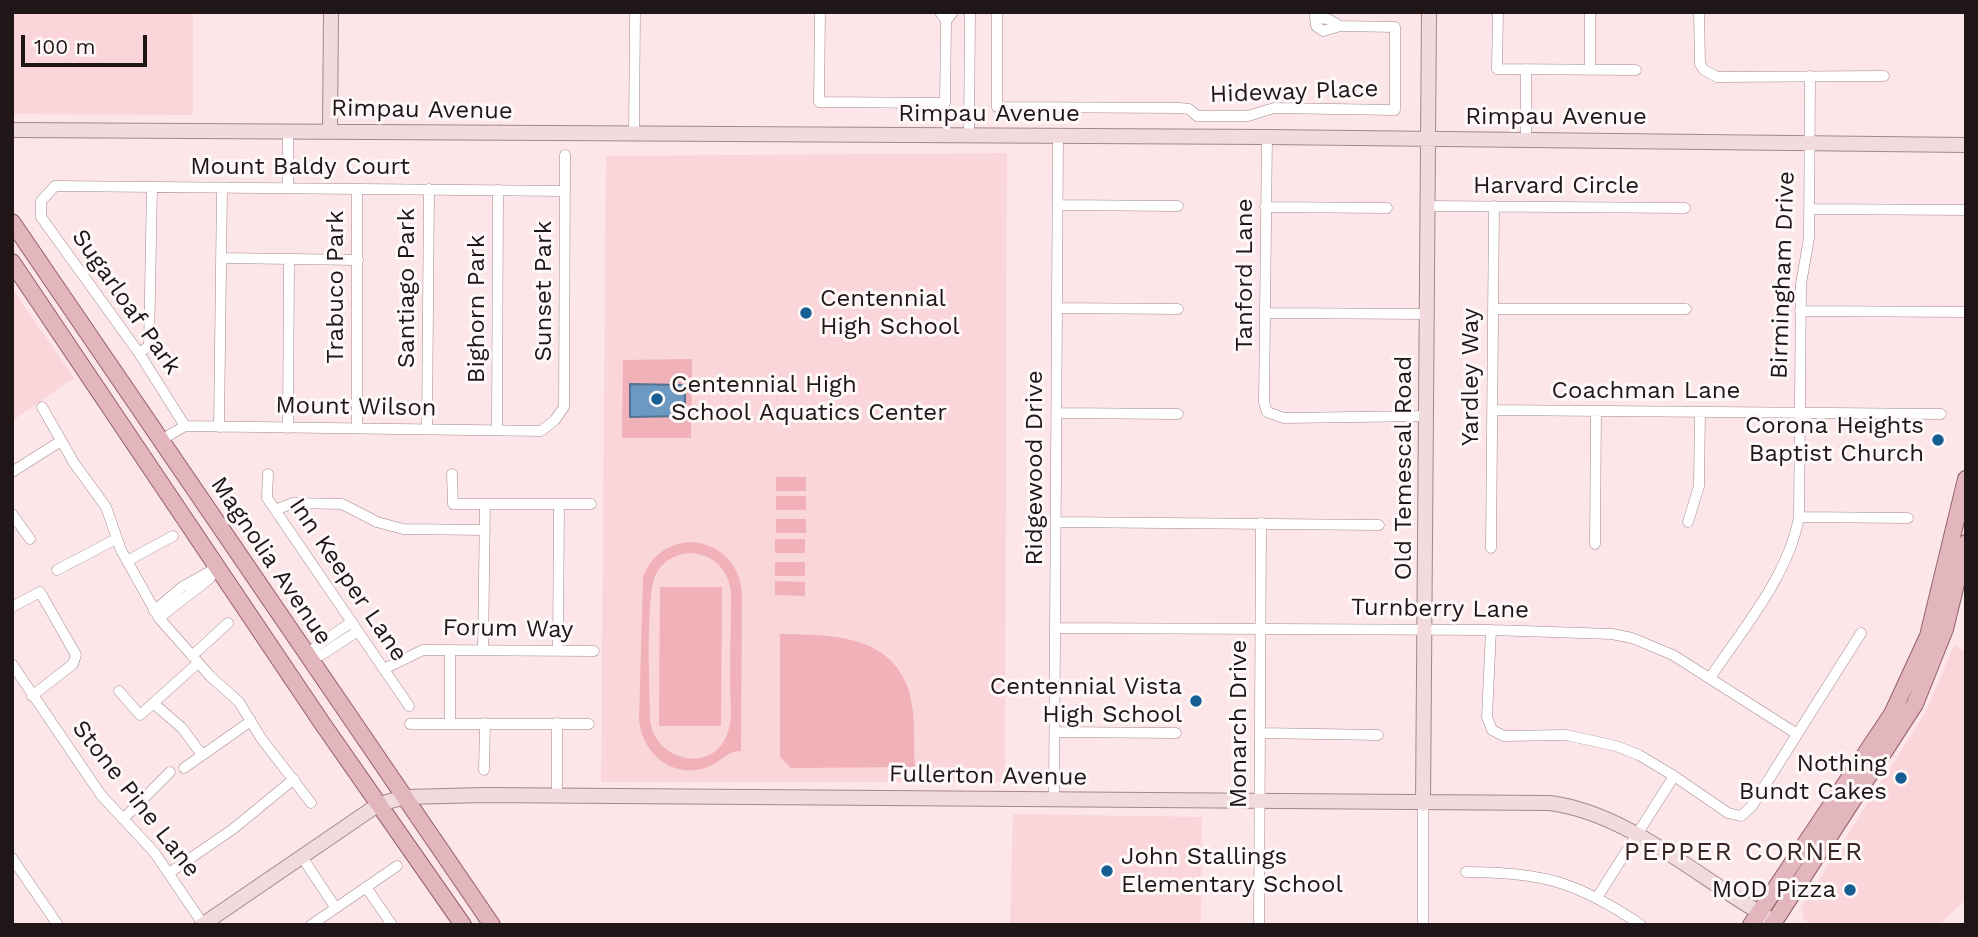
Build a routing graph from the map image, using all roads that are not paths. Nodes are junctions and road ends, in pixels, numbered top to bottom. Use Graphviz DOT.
graph roads {
  1 [pos="331,12"];
  2 [pos="635,12"];
  3 [pos="820,12"];
  4 [pos="970,12"];
  5 [pos="997,12"];
  6 [pos="1429,12"];
  7 [pos="1498,12"];
  8 [pos="1590,12"];
  9 [pos="1699,12"];
  10 [pos="946,15"];
  11 [pos="1315,15"];
  12 [pos="1526,69"];
  13 [pos="1590,70"];
  14 [pos="1636,70"];
  15 [pos="1810,76"];
  16 [pos="1884,76"];
  17 [pos="12,130"];
  18 [pos="330,131"];
  19 [pos="288,132"];
  20 [pos="634,135"];
  21 [pos="970,136"];
  22 [pos="1058,137"];
  23 [pos="1267,137"];
  24 [pos="1428,139"];
  25 [pos="1526,139"];
  26 [pos="1809,142"];
  27 [pos="1966,145"];
  28 [pos="565,155"];
  29 [pos="152,187"];
  30 [pos="222,188"];
  31 [pos="288,188"];
  32 [pos="357,189"];
  33 [pos="429,189"];
  34 [pos="498,190"];
  35 [pos="565,191"];
  36 [pos="41,201"];
  37 [pos="1058,205"];
  38 [pos="1178,206"];
  39 [pos="1428,206"];
  40 [pos="1494,206"];
  41 [pos="1265,207"];
  42 [pos="1387,208"];
  43 [pos="1685,208"];
  44 [pos="1809,209"];
  45 [pos="1966,210"];
  46 [pos="12,222"];
  47 [pos="222,258"];
  48 [pos="289,260"];
  49 [pos="358,260"];
  50 [pos="12,262"];
  51 [pos="48,274"];
  52 [pos="30,288"];
  53 [pos="1057,308"];
  54 [pos="1178,309"];
  55 [pos="1493,309"];
  56 [pos="1686,309"];
  57 [pos="1800,311"];
  58 [pos="1966,312"];
  59 [pos="1265,313"];
  60 [pos="1428,314"];
  61 [pos="139,353"];
  62 [pos="42,407"];
  63 [pos="1492,410"];
  64 [pos="1596,411"];
  65 [pos="1700,412"];
  66 [pos="1057,413"];
  67 [pos="1799,413"];
  68 [pos="1178,414"];
  69 [pos="1941,414"];
  70 [pos="1427,416"];
  71 [pos="552,423"];
  72 [pos="185,426"];
  73 [pos="219,427"];
  74 [pos="288,428"];
  75 [pos="357,428"];
  76 [pos="427,429"];
  77 [pos="497,430"];
  78 [pos="161,440"];
  79 [pos="61,441"];
  80 [pos="12,472"];
  81 [pos="268,474"];
  82 [pos="452,474"];
  83 [pos="1966,479"];
  84 [pos="485,504"];
  85 [pos="559,504"];
  86 [pos="591,504"];
  87 [pos="275,510"];
  88 [pos="12,514"];
  89 [pos="1799,517"];
  90 [pos="1908,518"];
  91 [pos="1056,522"];
  92 [pos="1688,522"];
  93 [pos="1261,523"];
  94 [pos="1379,525"];
  95 [pos="485,530"];
  96 [pos="173,537"];
  97 [pos="30,539"];
  98 [pos="116,539"];
  99 [pos="1966,543"];
  100 [pos="1595,544"];
  101 [pos="1491,548"];
  102 [pos="239,552"];
  103 [pos="127,561"];
  104 [pos="220,566"];
  105 [pos="57,570"];
  106 [pos="12,607"];
  107 [pos="156,614"];
  108 [pos="228,623"];
  109 [pos="355,626"];
  110 [pos="1055,628"];
  111 [pos="1261,628"];
  112 [pos="1426,629"];
  113 [pos="1490,630"];
  114 [pos="1861,633"];
  115 [pos="1928,636"];
  116 [pos="450,650"];
  117 [pos="484,650"];
  118 [pos="558,651"];
  119 [pos="594,651"];
  120 [pos="309,657"];
  121 [pos="195,660"];
  122 [pos="12,664"];
  123 [pos="384,669"];
  124 [pos="289,671"];
  125 [pos="1710,678"];
  126 [pos="119,691"];
  127 [pos="32,696"];
  128 [pos="153,703"];
  129 [pos="409,706"];
  130 [pos="251,721"];
  131 [pos="410,723"];
  132 [pos="450,723"];
  133 [pos="485,723"];
  134 [pos="557,723"];
  135 [pos="589,724"];
  136 [pos="1900,729"];
  137 [pos="1055,732"];
  138 [pos="1176,733"];
  139 [pos="1260,733"];
  140 [pos="1378,734"];
  141 [pos="1797,734"];
  142 [pos="202,755"];
  143 [pos="184,768"];
  144 [pos="484,770"];
  145 [pos="170,772"];
  146 [pos="1674,775"];
  147 [pos="294,779"];
  148 [pos="557,795"];
  149 [pos="405,797"];
  150 [pos="1054,800"];
  151 [pos="1260,801"];
  152 [pos="311,803"];
  153 [pos="379,804"];
  154 [pos="1423,804"];
  155 [pos="123,819"];
  156 [pos="1636,836"];
  157 [pos="302,857"];
  158 [pos="12,858"];
  159 [pos="397,866"];
  160 [pos="1465,872"];
  161 [pos="169,873"];
  162 [pos="366,887"];
  163 [pos="1598,896"];
  164 [pos="335,907"];
  165 [pos="1755,919"];
  166 [pos="202,924"];
  167 [pos="1776,924"];
  168 [pos="58,925"];
  169 [pos="310,925"];
  170 [pos="392,925"];
  171 [pos="463,925"];
  172 [pos="492,925"];
  173 [pos="1259,925"];
  174 [pos="1423,925"];
  175 [pos="1641,925"];
  1 -- 18 [label="main road"];
  2 -- 20 [label="street"];
  3 -- 10 [label="street"];
  4 -- 21 [label="street"];
  5 -- 11 [label="street, Hideway Place"];
  6 -- 24 [label="main road, Old Temescal Road"];
  7 -- 12 [label="street"];
  8 -- 13 [label="street"];
  9 -- 15 [label="street"];
  12 -- 13 [label="street"];
  12 -- 25 [label="street"];
  13 -- 14 [label="street"];
  15 -- 16 [label="street"];
  15 -- 26 [label="street, Birmingham Drive"];
  17 -- 19 [label="main road, Rimpau Avenue"];
  18 -- 19 [label="main road, Rimpau Avenue"];
  18 -- 20 [label="main road, Rimpau Avenue"];
  19 -- 31 [label="street"];
  20 -- 21 [label="main road, Rimpau Avenue"];
  21 -- 22 [label="main road, Rimpau Avenue"];
  22 -- 23 [label="main road, Rimpau Avenue"];
  22 -- 37 [label="street, Ridgewood Drive"];
  23 -- 24 [label="main road, Rimpau Avenue"];
  23 -- 41 [label="street, Tanford Lane"];
  24 -- 25 [label="main road, Rimpau Avenue"];
  24 -- 39 [label="main road, Old Temescal Road"];
  25 -- 26 [label="main road, Rimpau Avenue"];
  26 -- 27 [label="main road, Rimpau Avenue"];
  26 -- 44 [label="street, Birmingham Drive"];
  28 -- 35 [label="street, Sunset Park"];
  29 -- 30 [label="street, Mount Baldy Court"];
  29 -- 36 [label="street, Mount Baldy Court"];
  29 -- 61 [label="street"];
  30 -- 31 [label="street, Mount Baldy Court"];
  30 -- 47 [label="street"];
  31 -- 32 [label="street, Mount Baldy Court"];
  32 -- 33 [label="street, Mount Baldy Court"];
  32 -- 49 [label="street, Trabuco Park"];
  33 -- 34 [label="street, Mount Baldy Court"];
  33 -- 76 [label="street, Santiago Park"];
  34 -- 35 [label="street, Mount Baldy Court"];
  34 -- 77 [label="street, Bighorn Park"];
  35 -- 71 [label="street, Sunset Park"];
  36 -- 61 [label="street, Sugarloaf Park"];
  37 -- 38 [label="street"];
  37 -- 53 [label="street, Ridgewood Drive"];
  39 -- 40 [label="street, Harvard Circle"];
  39 -- 60 [label="main road, Old Temescal Road"];
  40 -- 43 [label="street, Harvard Circle"];
  40 -- 55 [label="street, Yardley Way"];
  41 -- 42 [label="street"];
  41 -- 59 [label="street, Tanford Lane"];
  44 -- 45 [label="street"];
  44 -- 57 [label="street, Birmingham Drive"];
  46 -- 51 [label="main road, Magnolia Avenue"];
  47 -- 48 [label="street"];
  47 -- 73 [label="street"];
  48 -- 49 [label="street"];
  48 -- 74 [label="street"];
  49 -- 75 [label="street, Trabuco Park"];
  50 -- 52 [label="main road, Magnolia Avenue"];
  51 -- 52 [label="main road"];
  51 -- 78 [label="main road, Magnolia Avenue"];
  52 -- 104 [label="main road, Magnolia Avenue"];
  53 -- 54 [label="street"];
  53 -- 66 [label="street, Ridgewood Drive"];
  55 -- 56 [label="street"];
  55 -- 63 [label="street, Yardley Way"];
  57 -- 58 [label="street"];
  57 -- 67 [label="street, Birmingham Drive"];
  59 -- 60 [label="street"];
  59 -- 70 [label="street, Tanford Lane"];
  60 -- 70 [label="main road, Old Temescal Road"];
  61 -- 72 [label="street, Sugarloaf Park"];
  62 -- 79 [label="street"];
  63 -- 64 [label="street, Coachman Lane"];
  63 -- 101 [label="street, Yardley Way"];
  64 -- 65 [label="street, Coachman Lane"];
  64 -- 100 [label="street"];
  65 -- 67 [label="street, Coachman Lane"];
  65 -- 92 [label="street"];
  66 -- 68 [label="street"];
  66 -- 91 [label="street, Ridgewood Drive"];
  67 -- 69 [label="street, Coachman Lane"];
  67 -- 89 [label="street, Birmingham Drive"];
  70 -- 112 [label="main road, Old Temescal Road"];
  71 -- 77 [label="street, Mount Wilson"];
  72 -- 73 [label="street, Mount Wilson"];
  72 -- 78 [label="street"];
  73 -- 74 [label="street, Mount Wilson"];
  74 -- 75 [label="street, Mount Wilson"];
  75 -- 76 [label="street, Mount Wilson"];
  76 -- 77 [label="street, Mount Wilson"];
  78 -- 102 [label="main road, Magnolia Avenue"];
  79 -- 80 [label="street"];
  79 -- 98 [label="street"];
  81 -- 87 [label="street, Inn Keeper Lane"];
  82 -- 84 [label="street"];
  83 -- 115 [label="main road"];
  84 -- 85 [label="street"];
  84 -- 95 [label="street"];
  85 -- 86 [label="street"];
  85 -- 118 [label="street"];
  87 -- 95 [label="street"];
  87 -- 109 [label="street, Inn Keeper Lane"];
  88 -- 97 [label="street"];
  89 -- 90 [label="street"];
  89 -- 125 [label="street, Birmingham Drive"];
  91 -- 93 [label="street"];
  91 -- 110 [label="street, Ridgewood Drive"];
  93 -- 94 [label="street"];
  93 -- 111 [label="street, Monarch Drive"];
  95 -- 117 [label="street"];
  96 -- 103 [label="street"];
  98 -- 103 [label="street"];
  98 -- 105 [label="street"];
  99 -- 136 [label="main road"];
  102 -- 104 [label="main road"];
  102 -- 120 [label="main road, Magnolia Avenue"];
  103 -- 107 [label="street"];
  104 -- 107 [label="street"];
  104 -- 124 [label="main road, Magnolia Avenue"];
  106 -- 127 [label="street"];
  107 -- 121 [label="street"];
  108 -- 121 [label="street"];
  109 -- 120 [label="street"];
  109 -- 123 [label="street, Inn Keeper Lane"];
  110 -- 111 [label="street, Turnberry Lane"];
  110 -- 137 [label="street, Ridgewood Drive"];
  111 -- 112 [label="street, Turnberry Lane"];
  111 -- 139 [label="street, Monarch Drive"];
  112 -- 113 [label="street, Turnberry Lane"];
  112 -- 154 [label="main road, Old Temescal Road"];
  113 -- 125 [label="street, Turnberry Lane"];
  113 -- 146 [label="street"];
  114 -- 141 [label="street"];
  115 -- 136 [label="main road"];
  115 -- 165 [label="main road"];
  116 -- 117 [label="street, Forum Way"];
  116 -- 123 [label="street, Forum Way"];
  116 -- 132 [label="street"];
  117 -- 118 [label="street, Forum Way"];
  118 -- 119 [label="street, Forum Way"];
  120 -- 124 [label="main road"];
  120 -- 149 [label="main road, Magnolia Avenue"];
  121 -- 128 [label="street"];
  121 -- 130 [label="street"];
  122 -- 127 [label="street, Stone Pine Lane"];
  123 -- 129 [label="street, Inn Keeper Lane"];
  124 -- 153 [label="main road, Magnolia Avenue"];
  125 -- 141 [label="street, Turnberry Lane"];
  126 -- 128 [label="street"];
  127 -- 155 [label="street, Stone Pine Lane"];
  128 -- 142 [label="street"];
  130 -- 142 [label="street"];
  130 -- 147 [label="street"];
  131 -- 132 [label="street"];
  132 -- 133 [label="street"];
  133 -- 134 [label="street"];
  133 -- 144 [label="street"];
  134 -- 135 [label="street"];
  134 -- 148 [label="street"];
  136 -- 167 [label="main road"];
  137 -- 138 [label="street"];
  137 -- 150 [label="street, Ridgewood Drive"];
  139 -- 140 [label="street"];
  139 -- 151 [label="street, Monarch Drive"];
  141 -- 146 [label="street"];
  142 -- 143 [label="street"];
  145 -- 155 [label="street"];
  146 -- 156 [label="street"];
  147 -- 152 [label="street"];
  147 -- 161 [label="street"];
  148 -- 149 [label="main road, Fullerton Avenue"];
  148 -- 150 [label="main road, Fullerton Avenue"];
  149 -- 153 [label="main road, Fullerton Avenue"];
  149 -- 172 [label="main road, Magnolia Avenue"];
  150 -- 151 [label="main road, Fullerton Avenue"];
  151 -- 154 [label="main road, Fullerton Avenue"];
  151 -- 173 [label="street, Monarch Drive"];
  153 -- 157 [label="main road, Fullerton Avenue"];
  153 -- 171 [label="main road, Magnolia Avenue"];
  154 -- 156 [label="main road, Fullerton Avenue"];
  154 -- 174 [label="street, Old Temescal Road"];
  155 -- 161 [label="street, Stone Pine Lane"];
  156 -- 163 [label="street"];
  156 -- 165 [label="main road, Fullerton Avenue"];
  157 -- 164 [label="street"];
  157 -- 166 [label="main road, Fullerton Avenue"];
  158 -- 168 [label="street"];
  159 -- 162 [label="street"];
  160 -- 163 [label="street"];
  161 -- 166 [label="street, Stone Pine Lane"];
  162 -- 164 [label="street"];
  162 -- 170 [label="street"];
  163 -- 175 [label="street"];
  164 -- 169 [label="street"];
  165 -- 167 [label="main road, Fullerton Avenue"];
}
